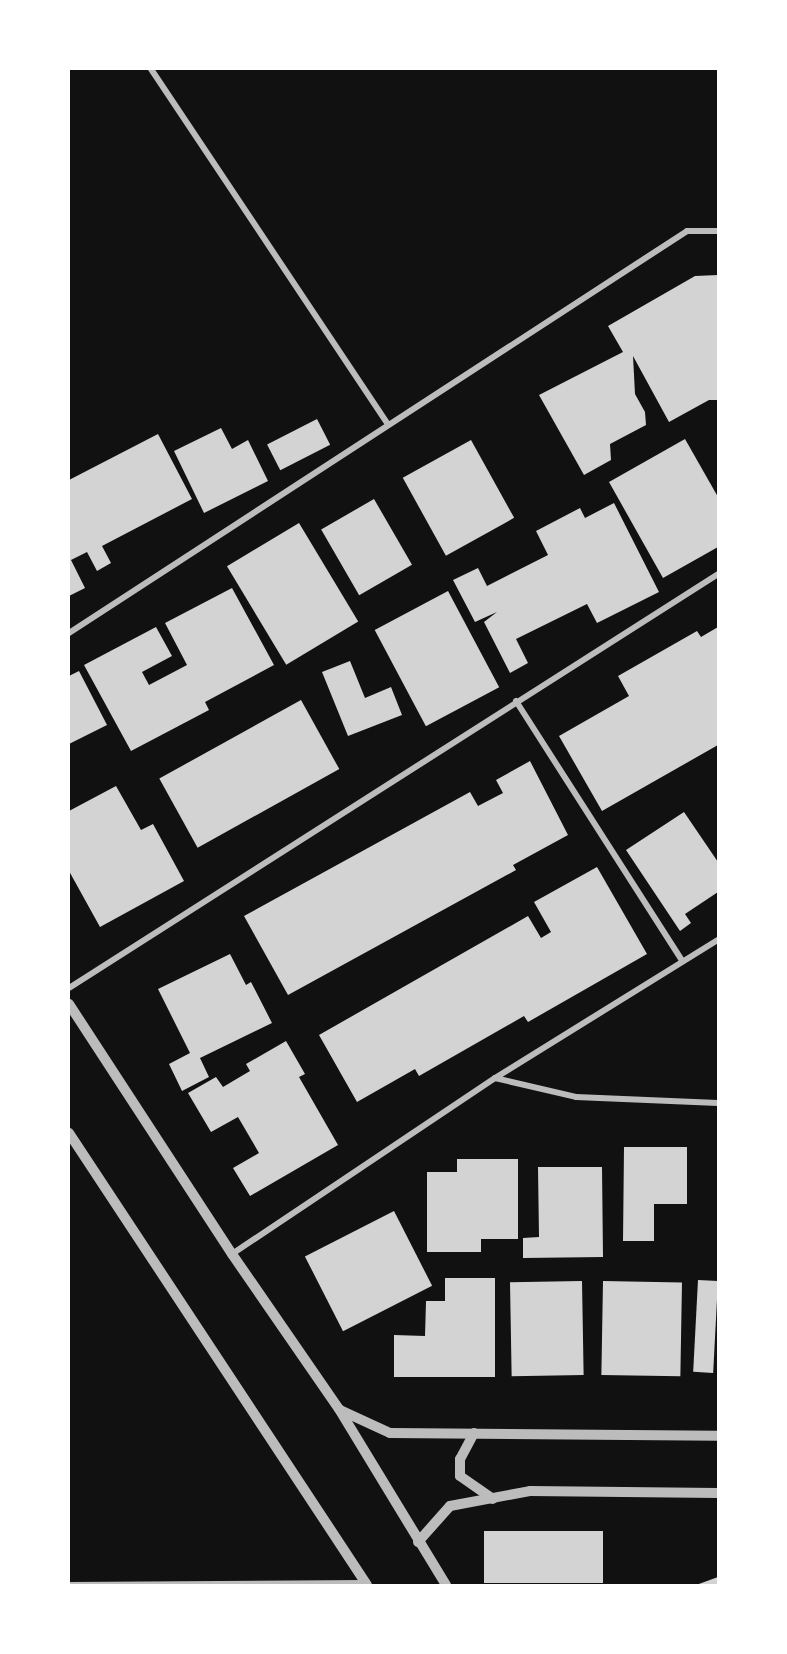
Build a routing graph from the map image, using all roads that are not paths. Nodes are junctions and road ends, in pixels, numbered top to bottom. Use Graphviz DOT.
graph roads {
  1 [pos="151,69"];
  2 [pos="718,231"];
  3 [pos="387,423"];
  4 [pos="718,574"];
  5 [pos="69,633"];
  6 [pos="516,701"];
  7 [pos="718,940"];
  8 [pos="682,962"];
  9 [pos="69,988"];
  10 [pos="69,1004"];
  11 [pos="495,1078"];
  12 [pos="718,1103"];
  13 [pos="69,1133"];
  14 [pos="232,1254"];
  15 [pos="339,1409"];
  16 [pos="474,1433"];
  17 [pos="718,1436"];
  18 [pos="718,1493"];
  19 [pos="493,1499"];
  20 [pos="418,1542"];
  21 [pos="366,1584"];
  22 [pos="69,1585"];
  23 [pos="216,1585"];
  24 [pos="446,1585"];
  1 -- 3 [label="street"];
  2 -- 3 [label="street"];
  3 -- 5 [label="street"];
  4 -- 6 [label="street"];
  6 -- 8 [label="street"];
  6 -- 9 [label="street"];
  7 -- 8 [label="street"];
  8 -- 11 [label="street"];
  10 -- 14 [label="street"];
  11 -- 12 [label="street"];
  11 -- 14 [label="street"];
  13 -- 21 [label="street"];
  14 -- 15 [label="street"];
  15 -- 16 [label="street"];
  15 -- 20 [label="street"];
  16 -- 17 [label="street"];
  16 -- 19 [label="street"];
  18 -- 19 [label="street"];
  19 -- 20 [label="street"];
  20 -- 24 [label="street"];
  21 -- 23 [label="street"];
  22 -- 23 [label="street"];
}
